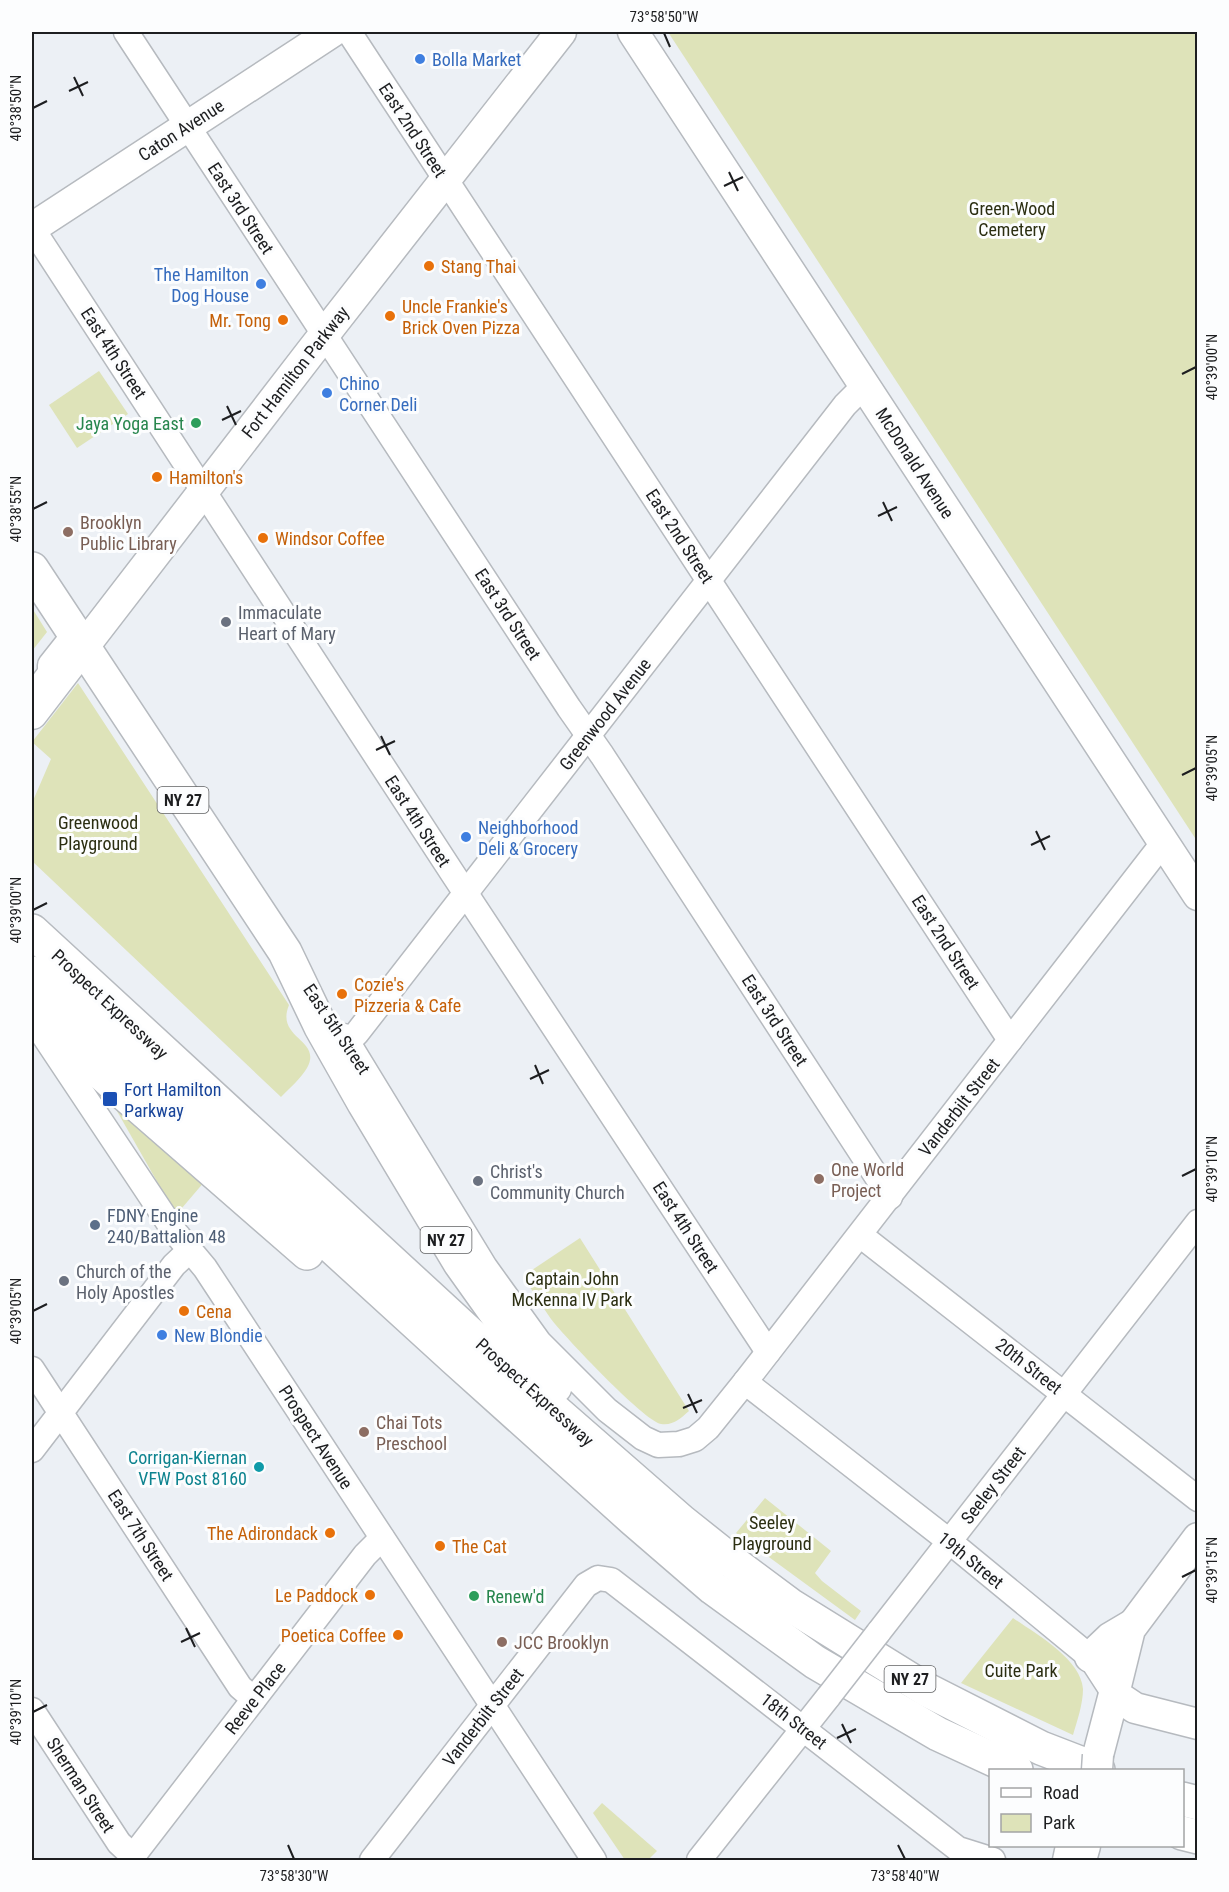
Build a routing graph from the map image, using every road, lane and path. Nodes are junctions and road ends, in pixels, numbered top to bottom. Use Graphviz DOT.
graph roads {
  1 [pos="126,32"];
  2 [pos="332,32"];
  3 [pos="349,32"];
  4 [pos="561,32"];
  5 [pos="633,32"];
  6 [pos="187,126"];
  7 [pos="446,180"];
  8 [pos="32,228"];
  9 [pos="324,335"];
  10 [pos="864,386"];
  11 [pos="204,492"];
  12 [pos="32,569"];
  13 [pos="709,581"];
  14 [pos="75,640"];
  15 [pos="32,680"];
  16 [pos="32,714"];
  17 [pos="588,735"];
  18 [pos="1163,843"];
  19 [pos="466,892"];
  20 [pos="1197,895"];
  21 [pos="32,931"];
  22 [pos="285,952"];
  23 [pos="32,973"];
  24 [pos="32,1010"];
  25 [pos="32,1017"];
  26 [pos="1010,1040"];
  27 [pos="348,1042"];
  28 [pos="890,1197"];
  29 [pos="1197,1222"];
  30 [pos="860,1235"];
  31 [pos="190,1250"];
  32 [pos="768,1352"];
  33 [pos="455,1359"];
  34 [pos="32,1369"];
  35 [pos="745,1382"];
  36 [pos="1064,1394"];
  37 [pos="61,1413"];
  38 [pos="679,1444"];
  39 [pos="32,1450"];
  40 [pos="653,1496"];
  41 [pos="1197,1499"];
  42 [pos="382,1538"];
  43 [pos="1197,1538"];
  44 [pos="949,1541"];
  45 [pos="598,1578"];
  46 [pos="1132,1625"];
  47 [pos="1090,1657"];
  48 [pos="1114,1694"];
  49 [pos="254,1699"];
  50 [pos="493,1706"];
  51 [pos="32,1710"];
  52 [pos="1197,1724"];
  53 [pos="804,1728"];
  54 [pos="1097,1762"];
  55 [pos="1014,1769"];
  56 [pos="953,1855"];
  57 [pos="132,1858"];
  58 [pos="372,1860"];
  59 [pos="594,1860"];
  60 [pos="699,1860"];
  61 [pos="993,1860"];
  1 -- 6 [label="street, East 3rd Street"];
  2 -- 6 [label="main road, Caton Avenue"];
  3 -- 7 [label="street, East 2nd Street"];
  4 -- 7 [label="main road, Fort Hamilton Parkway"];
  5 -- 10 [label="main road, McDonald Avenue"];
  6 -- 8 [label="main road, Caton Avenue"];
  6 -- 9 [label="street, East 3rd Street"];
  7 -- 9 [label="main road, Fort Hamilton Parkway"];
  7 -- 13 [label="street, East 2nd Street"];
  8 -- 11 [label="street, East 4th Street"];
  9 -- 11 [label="main road, Fort Hamilton Parkway"];
  9 -- 17 [label="street, East 3rd Street"];
  10 -- 13 [label="street, Greenwood Avenue"];
  10 -- 18 [label="main road, McDonald Avenue"];
  11 -- 14 [label="main road, Fort Hamilton Parkway"];
  11 -- 19 [label="street, East 4th Street"];
  12 -- 14 [label="highway, East 5th Street / NY 27"];
  13 -- 17 [label="street, Greenwood Avenue"];
  13 -- 26 [label="street, East 2nd Street"];
  14 -- 15 [label="street"];
  14 -- 16 [label="main road, Fort Hamilton Parkway"];
  14 -- 22 [label="highway, East 5th Street / NY 27"];
  17 -- 19 [label="street, Greenwood Avenue"];
  17 -- 28 [label="street, East 3rd Street"];
  18 -- 20 [label="main road, McDonald Avenue"];
  18 -- 26 [label="street, Vanderbilt Street"];
  19 -- 27 [label="street, Greenwood Avenue"];
  19 -- 32 [label="street, East 4th Street"];
  21 -- 40 [label="highway, Prospect Expressway"];
  22 -- 27 [label="street, East 5th Street"];
  22 -- 40 [label="highway, NY 27"];
  23 -- 33 [label="highway, Prospect Expressway / NY 27"];
  24 -- 33 [label="highway"];
  25 -- 31 [label="street, Prospect Avenue"];
  26 -- 28 [label="street, Vanderbilt Street"];
  27 -- 38 [label="street, East 5th Street"];
  28 -- 30 [label="street, Vanderbilt Street"];
  29 -- 36 [label="street, Seeley Street"];
  30 -- 32 [label="street, Vanderbilt Street"];
  30 -- 36 [label="street, 20th Street"];
  31 -- 37 [label="street"];
  31 -- 42 [label="street, Prospect Avenue"];
  32 -- 35 [label="street, Vanderbilt Street"];
  33 -- 55 [label="highway, Prospect Expressway / NY 27"];
  34 -- 37 [label="street, East 7th Street"];
  35 -- 38 [label="street, Vanderbilt Street"];
  35 -- 44 [label="street, 19th Street"];
  36 -- 41 [label="street, 20th Street"];
  36 -- 44 [label="street, Seeley Street"];
  37 -- 39 [label="street"];
  37 -- 49 [label="street, East 7th Street"];
  40 -- 54 [label="highway, Prospect Expressway / NY 27"];
  42 -- 49 [label="street, Reeve Place"];
  42 -- 50 [label="street, Prospect Avenue"];
  43 -- 46 [label="main road"];
  44 -- 47 [label="street, 19th Street"];
  44 -- 53 [label="street, Seeley Street, bridge"];
  45 -- 50 [label="street, Vanderbilt Street"];
  45 -- 53 [label="street, 18th Street"];
  46 -- 47 [label="main road"];
  46 -- 48 [label="main road"];
  47 -- 48 [label="street, 19th Street"];
  48 -- 52 [label="main road, 19th Street"];
  48 -- 54 [label="main road"];
  49 -- 57 [label="street, Reeve Place"];
  50 -- 58 [label="street, Vanderbilt Street"];
  50 -- 59 [label="street, Prospect Avenue"];
  51 -- 57 [label="street, Sherman Street"];
  53 -- 56 [label="street, 18th Street"];
  53 -- 60 [label="street, Seeley Street"];
  56 -- 61 [label="street, 18th Street"];
}
